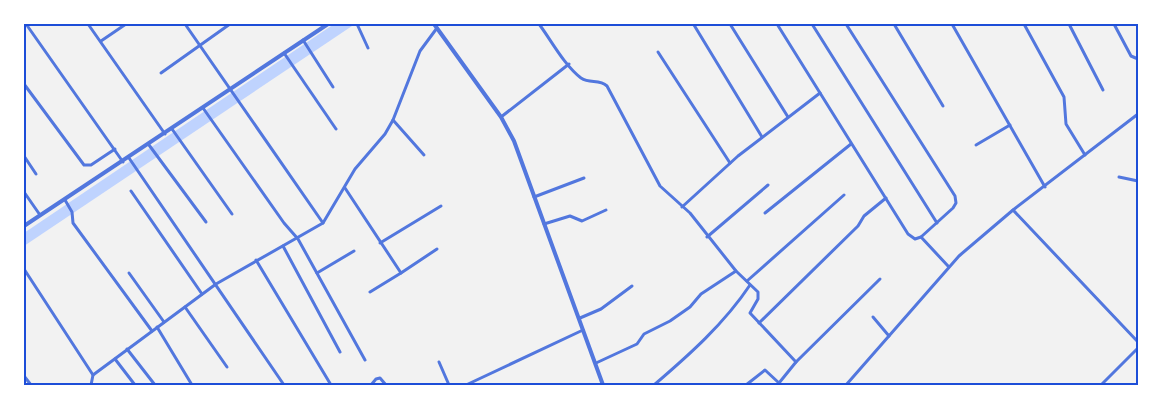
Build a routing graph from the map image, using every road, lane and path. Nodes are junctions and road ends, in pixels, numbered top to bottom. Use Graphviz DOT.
graph roads {
  1 [pos="26,24"];
  2 [pos="88,24"];
  3 [pos="126,24"];
  4 [pos="185,24"];
  5 [pos="230,24"];
  6 [pos="328,24"];
  7 [pos="357,24"];
  8 [pos="434,24"];
  9 [pos="539,24"];
  10 [pos="730,24"];
  11 [pos="777,24"];
  12 [pos="812,24"];
  13 [pos="846,24"];
  14 [pos="894,24"];
  15 [pos="952,24"];
  16 [pos="1024,24"];
  17 [pos="1069,24"];
  18 [pos="1114,24"];
  19 [pos="694,25"];
  20 [pos="437,28"];
  21 [pos="101,41"];
  22 [pos="304,41"];
  23 [pos="201,46"];
  24 [pos="368,48"];
  25 [pos="658,52"];
  26 [pos="285,54"];
  27 [pos="1138,60"];
  28 [pos="569,64"];
  29 [pos="161,73"];
  30 [pos="24,84"];
  31 [pos="333,87"];
  32 [pos="231,90"];
  33 [pos="1103,90"];
  34 [pos="820,93"];
  35 [pos="943,106"];
  36 [pos="204,109"];
  37 [pos="1138,114"];
  38 [pos="501,117"];
  39 [pos="788,118"];
  40 [pos="393,120"];
  41 [pos="1010,125"];
  42 [pos="336,129"];
  43 [pos="172,130"];
  44 [pos="165,134"];
  45 [pos="762,137"];
  46 [pos="851,144"];
  47 [pos="976,145"];
  48 [pos="150,146"];
  49 [pos="115,149"];
  50 [pos="424,155"];
  51 [pos="1086,155"];
  52 [pos="24,156"];
  53 [pos="129,159"];
  54 [pos="123,162"];
  55 [pos="730,163"];
  56 [pos="36,174"];
  57 [pos="1119,177"];
  58 [pos="584,178"];
  59 [pos="1138,181"];
  60 [pos="768,185"];
  61 [pos="1045,186"];
  62 [pos="345,188"];
  63 [pos="131,191"];
  64 [pos="24,192"];
  65 [pos="844,195"];
  66 [pos="534,197"];
  67 [pos="886,198"];
  68 [pos="66,201"];
  69 [pos="441,206"];
  70 [pos="682,207"];
  71 [pos="606,210"];
  72 [pos="1013,210"];
  73 [pos="765,213"];
  74 [pos="232,214"];
  75 [pos="40,215"];
  76 [pos="206,222"];
  77 [pos="323,223"];
  78 [pos="937,223"];
  79 [pos="544,224"];
  80 [pos="24,226"];
  81 [pos="707,237"];
  82 [pos="921,237"];
  83 [pos="298,239"];
  84 [pos="380,243"];
  85 [pos="282,246"];
  86 [pos="437,249"];
  87 [pos="354,251"];
  88 [pos="256,260"];
  89 [pos="948,266"];
  90 [pos="24,269"];
  91 [pos="736,271"];
  92 [pos="129,273"];
  93 [pos="317,273"];
  94 [pos="402,273"];
  95 [pos="880,278"];
  96 [pos="748,283"];
  97 [pos="216,284"];
  98 [pos="632,286"];
  99 [pos="370,292"];
  100 [pos="202,294"];
  101 [pos="184,307"];
  102 [pos="873,317"];
  103 [pos="580,318"];
  104 [pos="164,322"];
  105 [pos="759,322"];
  106 [pos="157,327"];
  107 [pos="584,330"];
  108 [pos="152,331"];
  109 [pos="889,336"];
  110 [pos="1137,339"];
  111 [pos="1138,348"];
  112 [pos="127,349"];
  113 [pos="340,352"];
  114 [pos="115,358"];
  115 [pos="365,360"];
  116 [pos="440,362"];
  117 [pos="796,362"];
  118 [pos="596,363"];
  119 [pos="227,366"];
  120 [pos="93,375"];
  121 [pos="24,376"];
  122 [pos="779,384"];
  123 [pos="1102,384"];
  124 [pos="30,385"];
  125 [pos="91,385"];
  126 [pos="135,385"];
  127 [pos="155,385"];
  128 [pos="192,385"];
  129 [pos="284,385"];
  130 [pos="331,385"];
  131 [pos="370,385"];
  132 [pos="386,385"];
  133 [pos="449,385"];
  134 [pos="466,385"];
  135 [pos="603,385"];
  136 [pos="654,385"];
  137 [pos="746,385"];
  138 [pos="846,385"];
  1 -- 49 [label="street"];
  2 -- 21 [label="street"];
  3 -- 21 [label="street"];
  4 -- 23 [label="street"];
  5 -- 23 [label="street"];
  6 -- 22 [label="street"];
  7 -- 24 [label="street"];
  8 -- 20 [label="street"];
  9 -- 28 [label="street"];
  10 -- 39 [label="street"];
  11 -- 34 [label="street"];
  12 -- 78 [label="street"];
  13 -- 78 [label="street"];
  14 -- 35 [label="street"];
  15 -- 41 [label="street"];
  16 -- 51 [label="street"];
  17 -- 33 [label="street"];
  18 -- 27 [label="street"];
  19 -- 45 [label="street"];
  20 -- 38 [label="street"];
  20 -- 40 [label="street"];
  21 -- 44 [label="street"];
  22 -- 26 [label="street"];
  22 -- 31 [label="street"];
  23 -- 29 [label="street"];
  23 -- 32 [label="street"];
  25 -- 55 [label="street"];
  26 -- 32 [label="street"];
  26 -- 42 [label="street"];
  28 -- 38 [label="street"];
  28 -- 70 [label="street"];
  30 -- 49 [label="street"];
  32 -- 36 [label="street"];
  32 -- 77 [label="street"];
  34 -- 39 [label="street"];
  34 -- 46 [label="street"];
  36 -- 43 [label="street"];
  36 -- 83 [label="street"];
  37 -- 51 [label="street"];
  38 -- 66 [label="street"];
  39 -- 45 [label="street"];
  40 -- 50 [label="street"];
  40 -- 62 [label="street"];
  41 -- 47 [label="street"];
  41 -- 61 [label="street"];
  43 -- 44 [label="street"];
  43 -- 74 [label="street"];
  44 -- 48 [label="street"];
  45 -- 55 [label="street"];
  46 -- 67 [label="street"];
  46 -- 73 [label="street"];
  48 -- 53 [label="street"];
  48 -- 76 [label="street"];
  49 -- 54 [label="street"];
  51 -- 61 [label="street"];
  52 -- 56 [label="street"];
  53 -- 54 [label="street"];
  53 -- 97 [label="street"];
  54 -- 68 [label="street"];
  55 -- 70 [label="street"];
  57 -- 59 [label="street"];
  58 -- 66 [label="street"];
  60 -- 81 [label="street"];
  61 -- 72 [label="street"];
  62 -- 77 [label="street"];
  62 -- 84 [label="street"];
  63 -- 100 [label="street"];
  64 -- 75 [label="street"];
  65 -- 96 [label="street"];
  66 -- 79 [label="street"];
  67 -- 82 [label="street"];
  67 -- 105 [label="street"];
  68 -- 75 [label="street"];
  68 -- 108 [label="street"];
  69 -- 84 [label="street"];
  70 -- 81 [label="street"];
  71 -- 79 [label="street"];
  72 -- 89 [label="street"];
  72 -- 110 [label="street"];
  75 -- 80 [label="street"];
  77 -- 83 [label="street"];
  78 -- 82 [label="street"];
  79 -- 103 [label="street"];
  81 -- 91 [label="street"];
  82 -- 89 [label="street"];
  83 -- 85 [label="street"];
  83 -- 93 [label="street"];
  84 -- 94 [label="street"];
  85 -- 88 [label="street"];
  85 -- 113 [label="street"];
  86 -- 94 [label="street"];
  87 -- 93 [label="street"];
  88 -- 97 [label="street"];
  88 -- 130 [label="street"];
  89 -- 109 [label="street"];
  90 -- 120 [label="street"];
  91 -- 96 [label="street"];
  91 -- 118 [label="street"];
  92 -- 104 [label="street"];
  93 -- 115 [label="street"];
  94 -- 99 [label="street"];
  95 -- 117 [label="street"];
  96 -- 105 [label="street"];
  96 -- 136 [label="street"];
  97 -- 100 [label="street"];
  97 -- 129 [label="street"];
  98 -- 103 [label="street"];
  100 -- 101 [label="street"];
  101 -- 104 [label="street"];
  101 -- 119 [label="street"];
  102 -- 109 [label="street"];
  103 -- 107 [label="street"];
  104 -- 106 [label="street"];
  105 -- 117 [label="street"];
  106 -- 108 [label="street"];
  106 -- 128 [label="street"];
  107 -- 118 [label="street"];
  107 -- 134 [label="street"];
  108 -- 112 [label="street"];
  109 -- 138 [label="street"];
  111 -- 123 [label="street"];
  112 -- 114 [label="street"];
  112 -- 127 [label="street"];
  114 -- 120 [label="street"];
  114 -- 126 [label="street"];
  116 -- 133 [label="street"];
  117 -- 122 [label="street"];
  118 -- 135 [label="street"];
  120 -- 125 [label="street"];
  121 -- 124 [label="street"];
  122 -- 137 [label="street"];
  131 -- 132 [label="street"];
}
